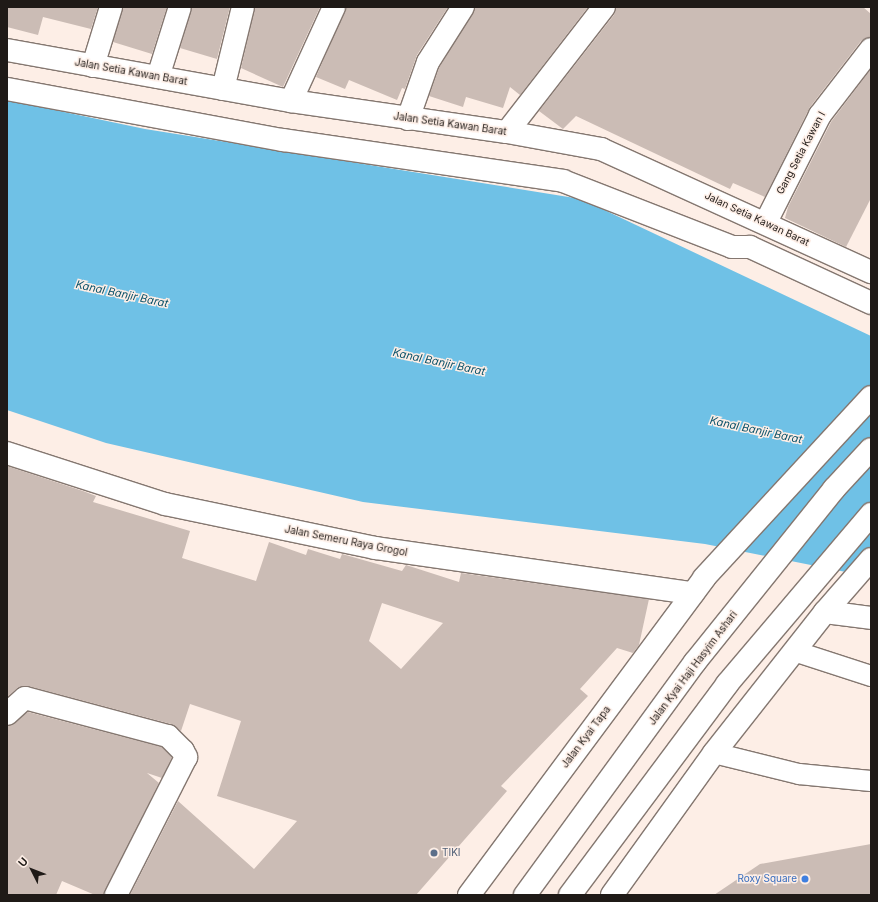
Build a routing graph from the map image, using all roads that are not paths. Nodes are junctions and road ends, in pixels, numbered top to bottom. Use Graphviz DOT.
graph roads {
  1 [pos="111,7"];
  2 [pos="180,7"];
  3 [pos="243,7"];
  4 [pos="334,7"];
  5 [pos="462,7"];
  6 [pos="604,7"];
  7 [pos="871,49"];
  8 [pos="7,50"];
  9 [pos="93,66"];
  10 [pos="158,77"];
  11 [pos="7,89"];
  12 [pos="224,89"];
  13 [pos="291,101"];
  14 [pos="408,119"];
  15 [pos="507,132"];
  16 [pos="766,222"];
  17 [pos="732,247"];
  18 [pos="871,272"];
  19 [pos="871,303"];
  20 [pos="871,317"];
  21 [pos="871,397"];
  22 [pos="871,448"];
  23 [pos="7,453"];
  24 [pos="871,514"];
  25 [pos="871,559"];
  26 [pos="698,585"];
  27 [pos="825,612"];
  28 [pos="871,618"];
  29 [pos="794,651"];
  30 [pos="871,676"];
  31 [pos="7,714"];
  32 [pos="714,753"];
  33 [pos="871,781"];
  34 [pos="116,895"];
  35 [pos="469,895"];
  36 [pos="525,895"];
  37 [pos="570,895"];
  38 [pos="612,895"];
  1 -- 9 [label="main road"];
  2 -- 10 [label="main road"];
  3 -- 12 [label="main road"];
  4 -- 13 [label="main road"];
  5 -- 14 [label="main road"];
  6 -- 15 [label="main road"];
  7 -- 16 [label="main road, Gang Setia Kawan I"];
  8 -- 9 [label="main road, Jalan Setia Kawan Barat"];
  9 -- 10 [label="main road, Jalan Setia Kawan Barat"];
  10 -- 12 [label="main road, Jalan Setia Kawan Barat"];
  11 -- 17 [label="main road"];
  12 -- 13 [label="main road, Jalan Setia Kawan Barat"];
  13 -- 14 [label="main road, Jalan Setia Kawan Barat"];
  14 -- 15 [label="main road, Jalan Setia Kawan Barat"];
  15 -- 16 [label="main road, Jalan Setia Kawan Barat"];
  16 -- 18 [label="main road, Jalan Setia Kawan Barat"];
  17 -- 19 [label="main road"];
  17 -- 20 [label="main road"];
  21 -- 26 [label="main road"];
  22 -- 36 [label="main road, Jalan Kyai Haji Hasyim Ashari"];
  23 -- 26 [label="main road, Jalan Semeru Raya Grogol"];
  24 -- 37 [label="main road"];
  25 -- 27 [label="main road"];
  26 -- 35 [label="main road, Jalan Kyai Tapa"];
  27 -- 28 [label="main road"];
  27 -- 29 [label="main road"];
  29 -- 30 [label="lane"];
  29 -- 32 [label="main road"];
  31 -- 34 [label="main road"];
  32 -- 33 [label="lane"];
  32 -- 38 [label="main road"];
}
